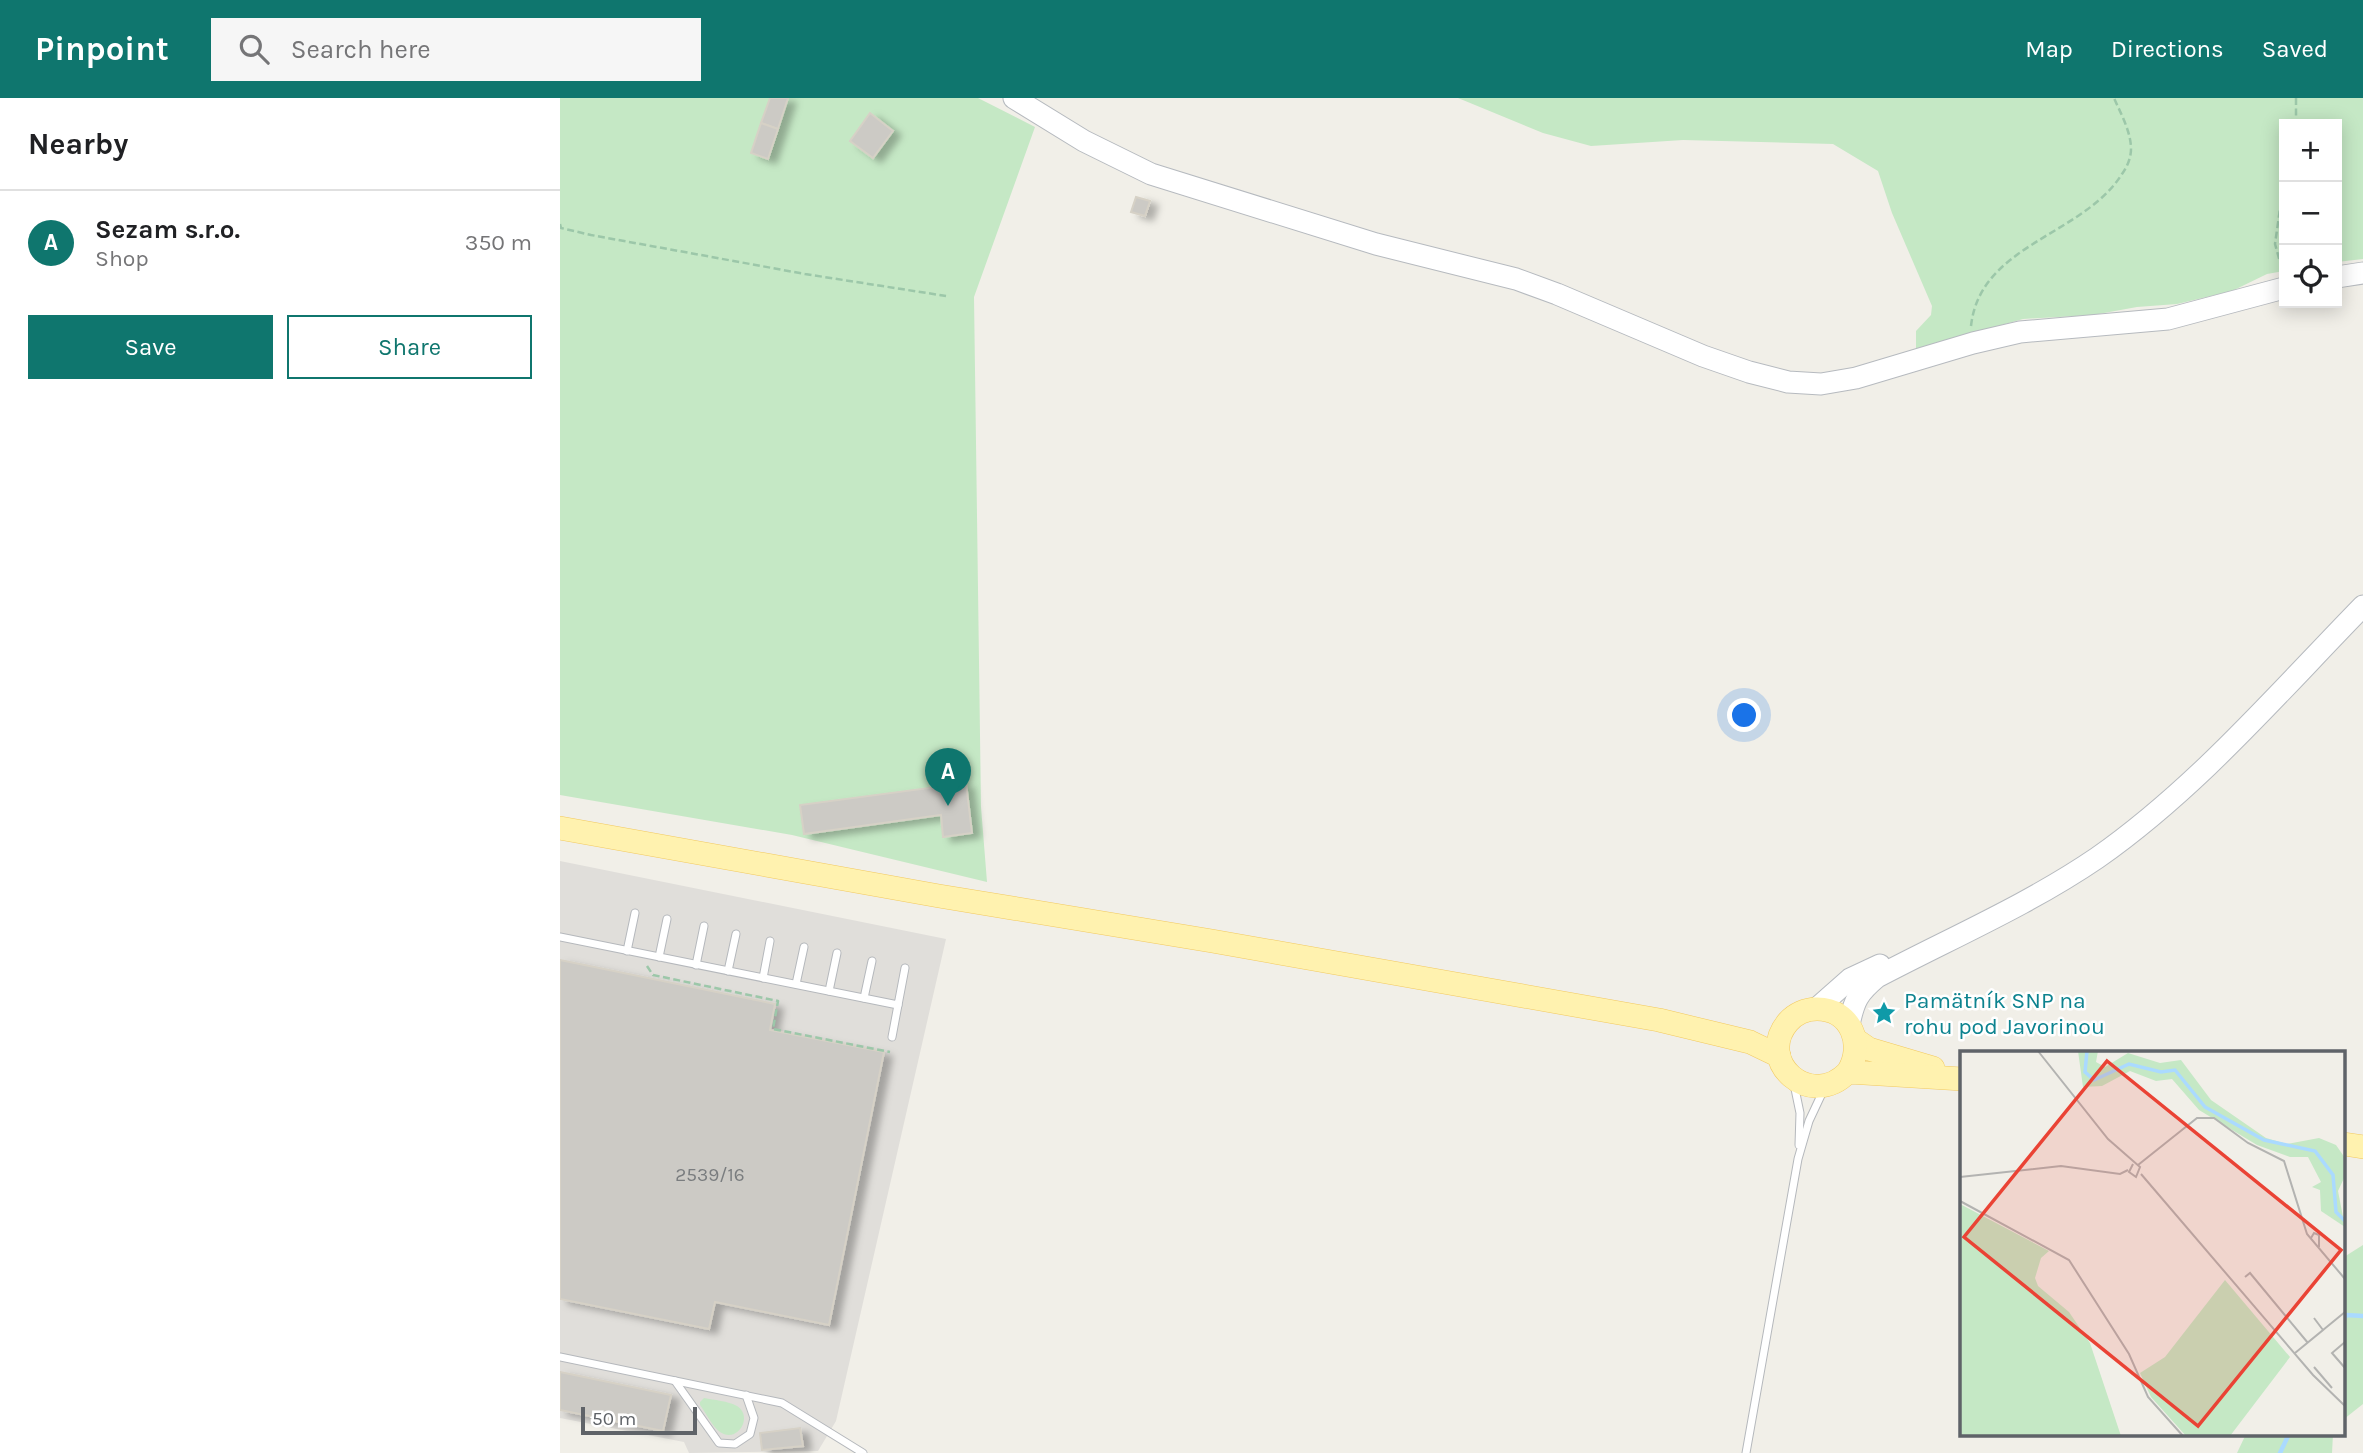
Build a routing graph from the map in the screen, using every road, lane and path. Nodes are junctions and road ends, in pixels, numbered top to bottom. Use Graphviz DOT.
graph roads {
  1 [pos="1014,98"];
  2 [pos="2114,98"];
  3 [pos="2296,98"];
  4 [pos="2296,119"];
  5 [pos="2284,182"];
  6 [pos="560,224"];
  7 [pos="2279,260"];
  8 [pos="2363,274"];
  9 [pos="2342,276"];
  10 [pos="2279,289"];
  11 [pos="946,296"];
  12 [pos="1973,343"];
  13 [pos="2363,606"];
  14 [pos="560,828"];
  15 [pos="635,913"];
  16 [pos="667,919"];
  17 [pos="704,926"];
  18 [pos="736,934"];
  19 [pos="560,937"];
  20 [pos="770,941"];
  21 [pos="1942,943"];
  22 [pos="804,947"];
  23 [pos="627,951"];
  24 [pos="837,953"];
  25 [pos="659,957"];
  26 [pos="872,961"];
  27 [pos="644,962"];
  28 [pos="696,965"];
  29 [pos="905,968"];
  30 [pos="728,971"];
  31 [pos="763,978"];
  32 [pos="796,984"];
  33 [pos="829,991"];
  34 [pos="864,998"];
  35 [pos="898,1004"];
  36 [pos="1816,1009"];
  37 [pos="1659,1020"];
  38 [pos="1787,1024"];
  39 [pos="1853,1033"];
  40 [pos="892,1037"];
  41 [pos="890,1052"];
  42 [pos="1779,1056"];
  43 [pos="1849,1072"];
  44 [pos="1960,1077"];
  45 [pos="1793,1078"];
  46 [pos="1960,1078"];
  47 [pos="1825,1086"];
  48 [pos="1798,1159"];
  49 [pos="560,1357"];
  50 [pos="674,1380"];
  51 [pos="746,1395"];
  52 [pos="863,1453"];
  53 [pos="1746,1453"];
  1 -- 12 [label="street"];
  2 -- 12 [label="path"];
  3 -- 4 [label="path"];
  5 -- 7 [label="path"];
  6 -- 11 [label="path"];
  8 -- 9 [label="street"];
  10 -- 12 [label="street"];
  13 -- 21 [label="street"];
  14 -- 37 [label="main road"];
  15 -- 23 [label="lane"];
  16 -- 25 [label="lane"];
  17 -- 28 [label="lane"];
  18 -- 30 [label="lane"];
  19 -- 23 [label="lane"];
  20 -- 31 [label="lane"];
  21 -- 36 [label="street"];
  21 -- 39 [label="street"];
  22 -- 32 [label="lane"];
  23 -- 25 [label="lane"];
  24 -- 33 [label="lane"];
  25 -- 28 [label="lane"];
  26 -- 34 [label="lane"];
  27 -- 41 [label="path"];
  28 -- 30 [label="lane"];
  29 -- 35 [label="lane"];
  30 -- 31 [label="lane"];
  31 -- 32 [label="lane"];
  32 -- 33 [label="lane"];
  33 -- 34 [label="lane"];
  34 -- 35 [label="lane"];
  35 -- 40 [label="lane"];
  36 -- 38 [label="main road"];
  36 -- 39 [label="main road"];
  37 -- 38 [label="main road"];
  37 -- 42 [label="main road"];
  38 -- 42 [label="main road"];
  39 -- 43 [label="main road"];
  39 -- 44 [label="main road"];
  42 -- 45 [label="main road"];
  43 -- 46 [label="main road"];
  43 -- 47 [label="main road"];
  45 -- 47 [label="main road"];
  45 -- 48 [label="lane"];
  47 -- 48 [label="lane"];
  48 -- 53 [label="lane"];
  49 -- 50 [label="lane"];
  50 -- 51 [label="lane"];
  50 -- 51 [label="lane"];
  51 -- 52 [label="lane"];
}
